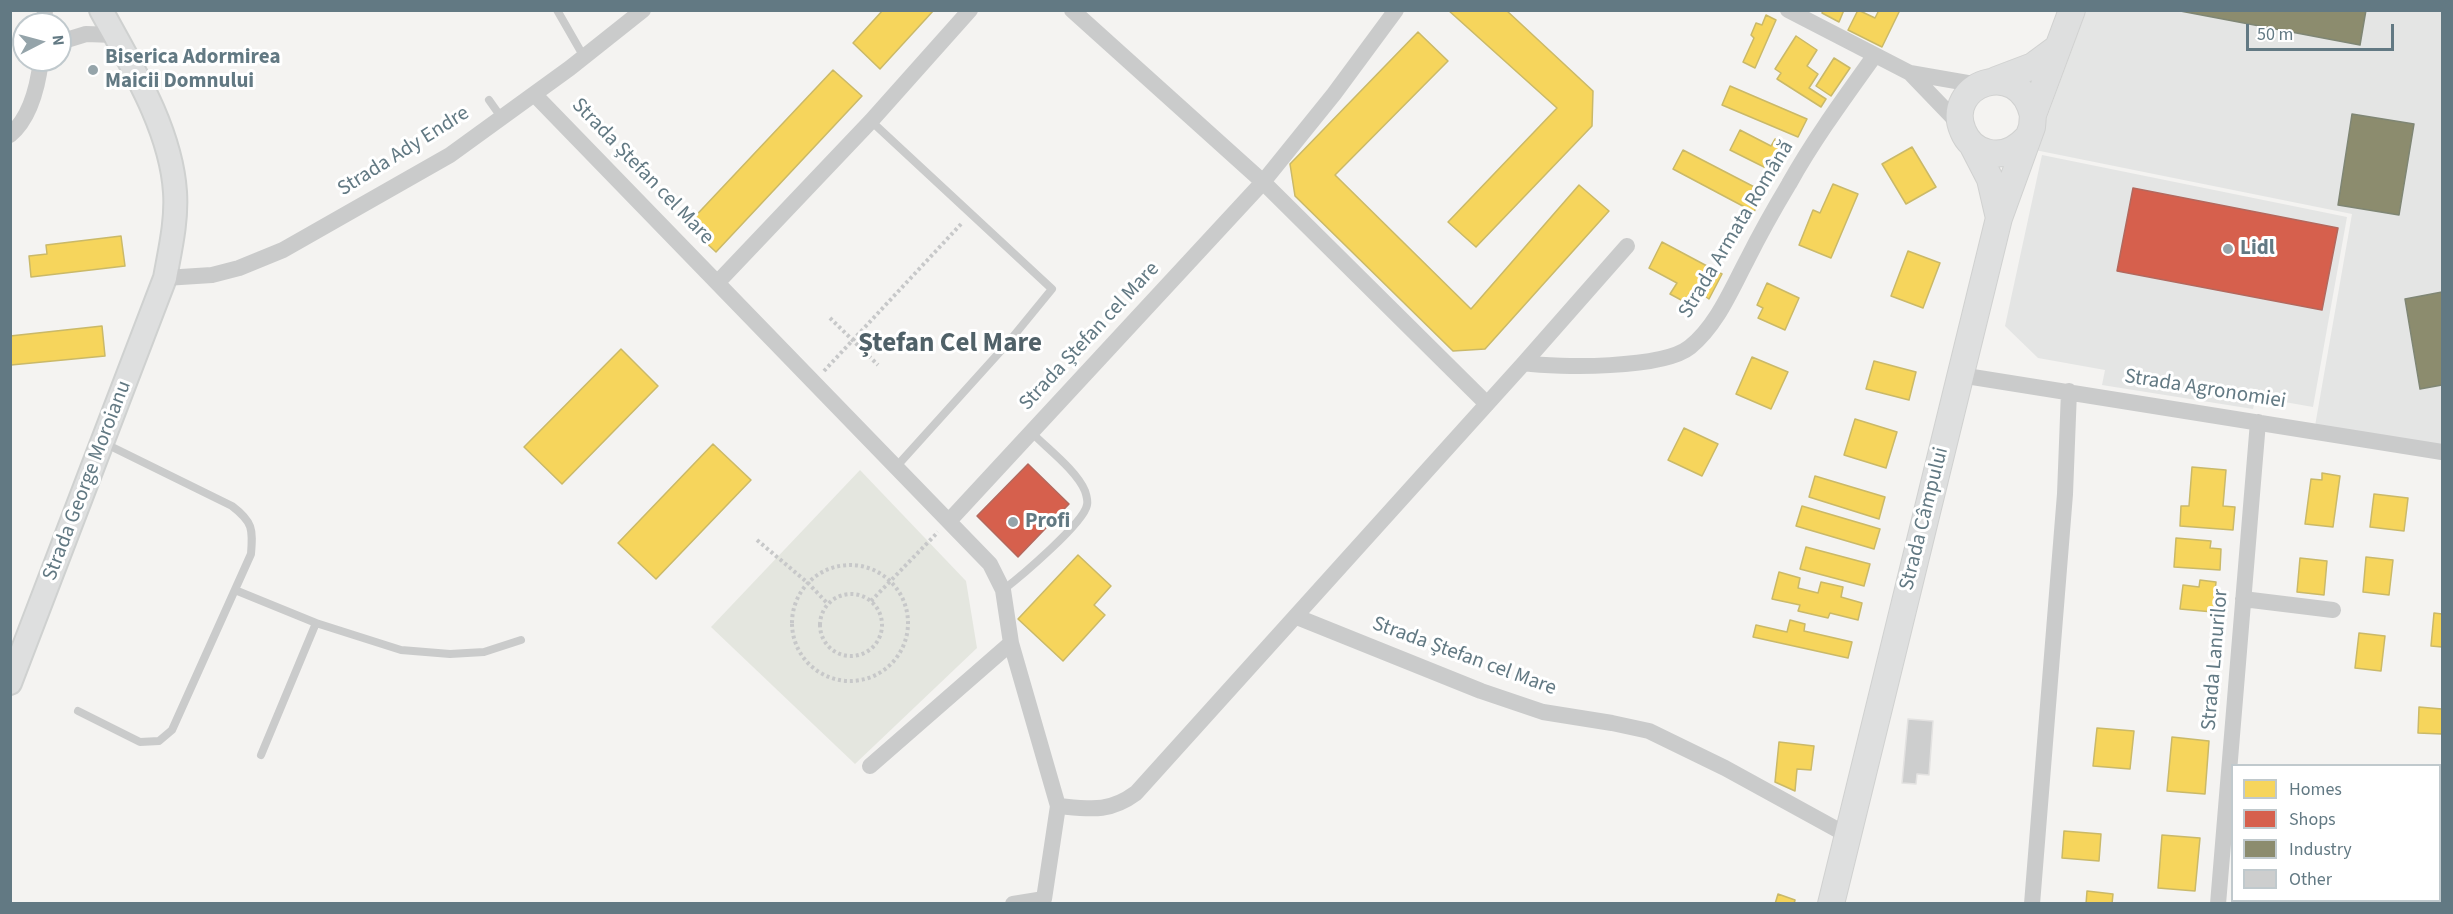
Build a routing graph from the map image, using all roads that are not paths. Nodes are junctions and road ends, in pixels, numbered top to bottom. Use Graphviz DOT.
graph roads {
  1 [pos="102,10"];
  2 [pos="556,10"];
  3 [pos="643,10"];
  4 [pos="970,10"];
  5 [pos="1072,10"];
  6 [pos="1396,10"];
  7 [pos="1788,10"];
  8 [pos="2072,10"];
  9 [pos="114,35"];
  10 [pos="72,38"];
  11 [pos="2056,49"];
  12 [pos="1875,55"];
  13 [pos="584,57"];
  14 [pos="40,72"];
  15 [pos="1910,73"];
  16 [pos="1987,83"];
  17 [pos="534,94"];
  18 [pos="489,100"];
  19 [pos="501,117"];
  20 [pos="871,121"];
  21 [pos="2030,126"];
  22 [pos="10,135"];
  23 [pos="1967,136"];
  24 [pos="1263,182"];
  25 [pos="1999,218"];
  26 [pos="1627,246"];
  27 [pos="165,278"];
  28 [pos="718,282"];
  29 [pos="1524,363"];
  30 [pos="1960,375"];
  31 [pos="2069,391"];
  32 [pos="1487,404"];
  33 [pos="2258,422"];
  34 [pos="1032,433"];
  35 [pos="103,443"];
  36 [pos="2442,452"];
  37 [pos="896,467"];
  38 [pos="949,521"];
  39 [pos="235,590"];
  40 [pos="1003,590"];
  41 [pos="2243,599"];
  42 [pos="2333,610"];
  43 [pos="1297,617"];
  44 [pos="316,623"];
  45 [pos="521,640"];
  46 [pos="1011,643"];
  47 [pos="10,683"];
  48 [pos="78,711"];
  49 [pos="261,754"];
  50 [pos="2232,764"];
  51 [pos="870,766"];
  52 [pos="2231,773"];
  53 [pos="1058,806"];
  54 [pos="1847,835"];
  55 [pos="1046,901"];
  56 [pos="1013,903"];
  57 [pos="1831,903"];
  58 [pos="2032,903"];
  59 [pos="2222,903"];
  1 -- 9 [label="main road, Strada George Moroianu"];
  2 -- 13 [label="lane"];
  3 -- 13 [label="street, Strada Ady Endre"];
  4 -- 20 [label="street"];
  5 -- 24 [label="street"];
  6 -- 24 [label="street, Strada Ștefan cel Mare"];
  7 -- 12 [label="street"];
  8 -- 11 [label="main road, Strada Câmpului"];
  9 -- 10 [label="street"];
  9 -- 27 [label="main road, Strada George Moroianu"];
  11 -- 16 [label="main road"];
  11 -- 21 [label="main road, Strada Câmpului"];
  12 -- 15 [label="street"];
  12 -- 29 [label="street, Strada Armata Română"];
  13 -- 17 [label="street, Strada Ady Endre"];
  14 -- 22 [label="street"];
  15 -- 16 [label="street"];
  15 -- 23 [label="street"];
  16 -- 21 [label="main road"];
  16 -- 23 [label="main road"];
  17 -- 19 [label="street, Strada Ady Endre"];
  17 -- 28 [label="street, Strada Ștefan cel Mare"];
  18 -- 19 [label="lane"];
  19 -- 27 [label="street, Strada Ady Endre"];
  20 -- 28 [label="street"];
  20 -- 37 [label="lane"];
  21 -- 23 [label="main road"];
  21 -- 25 [label="main road, Strada Câmpului"];
  23 -- 25 [label="main road"];
  24 -- 32 [label="street"];
  24 -- 34 [label="street, Strada Ștefan cel Mare"];
  25 -- 30 [label="main road, Strada Câmpului"];
  26 -- 29 [label="street"];
  27 -- 35 [label="main road, Strada George Moroianu"];
  28 -- 37 [label="street, Strada Ștefan cel Mare"];
  29 -- 32 [label="street"];
  30 -- 31 [label="street, Strada Agronomiei"];
  30 -- 54 [label="main road, Strada Câmpului"];
  31 -- 33 [label="street, Strada Agronomiei"];
  31 -- 58 [label="street"];
  32 -- 43 [label="street"];
  33 -- 36 [label="street, Strada Agronomiei"];
  33 -- 41 [label="street, Strada Lanurilor"];
  34 -- 38 [label="street, Strada Ștefan cel Mare"];
  34 -- 40 [label="lane"];
  35 -- 39 [label="lane"];
  35 -- 47 [label="main road, Strada George Moroianu"];
  37 -- 38 [label="street, Strada Ștefan cel Mare"];
  38 -- 40 [label="street, Strada Ștefan cel Mare"];
  39 -- 44 [label="lane"];
  39 -- 48 [label="lane"];
  40 -- 46 [label="street, Strada Ștefan cel Mare"];
  41 -- 42 [label="street"];
  41 -- 50 [label="street, Strada Lanurilor"];
  43 -- 53 [label="street"];
  43 -- 54 [label="street, Strada Ștefan cel Mare"];
  44 -- 45 [label="lane"];
  44 -- 49 [label="lane"];
  46 -- 51 [label="street"];
  46 -- 53 [label="street, Strada Ștefan cel Mare"];
  52 -- 59 [label="street, Strada Lanurilor"];
  53 -- 55 [label="street, Strada Ștefan cel Mare"];
  54 -- 57 [label="main road, Strada Câmpului"];
  55 -- 56 [label="street"];
}
